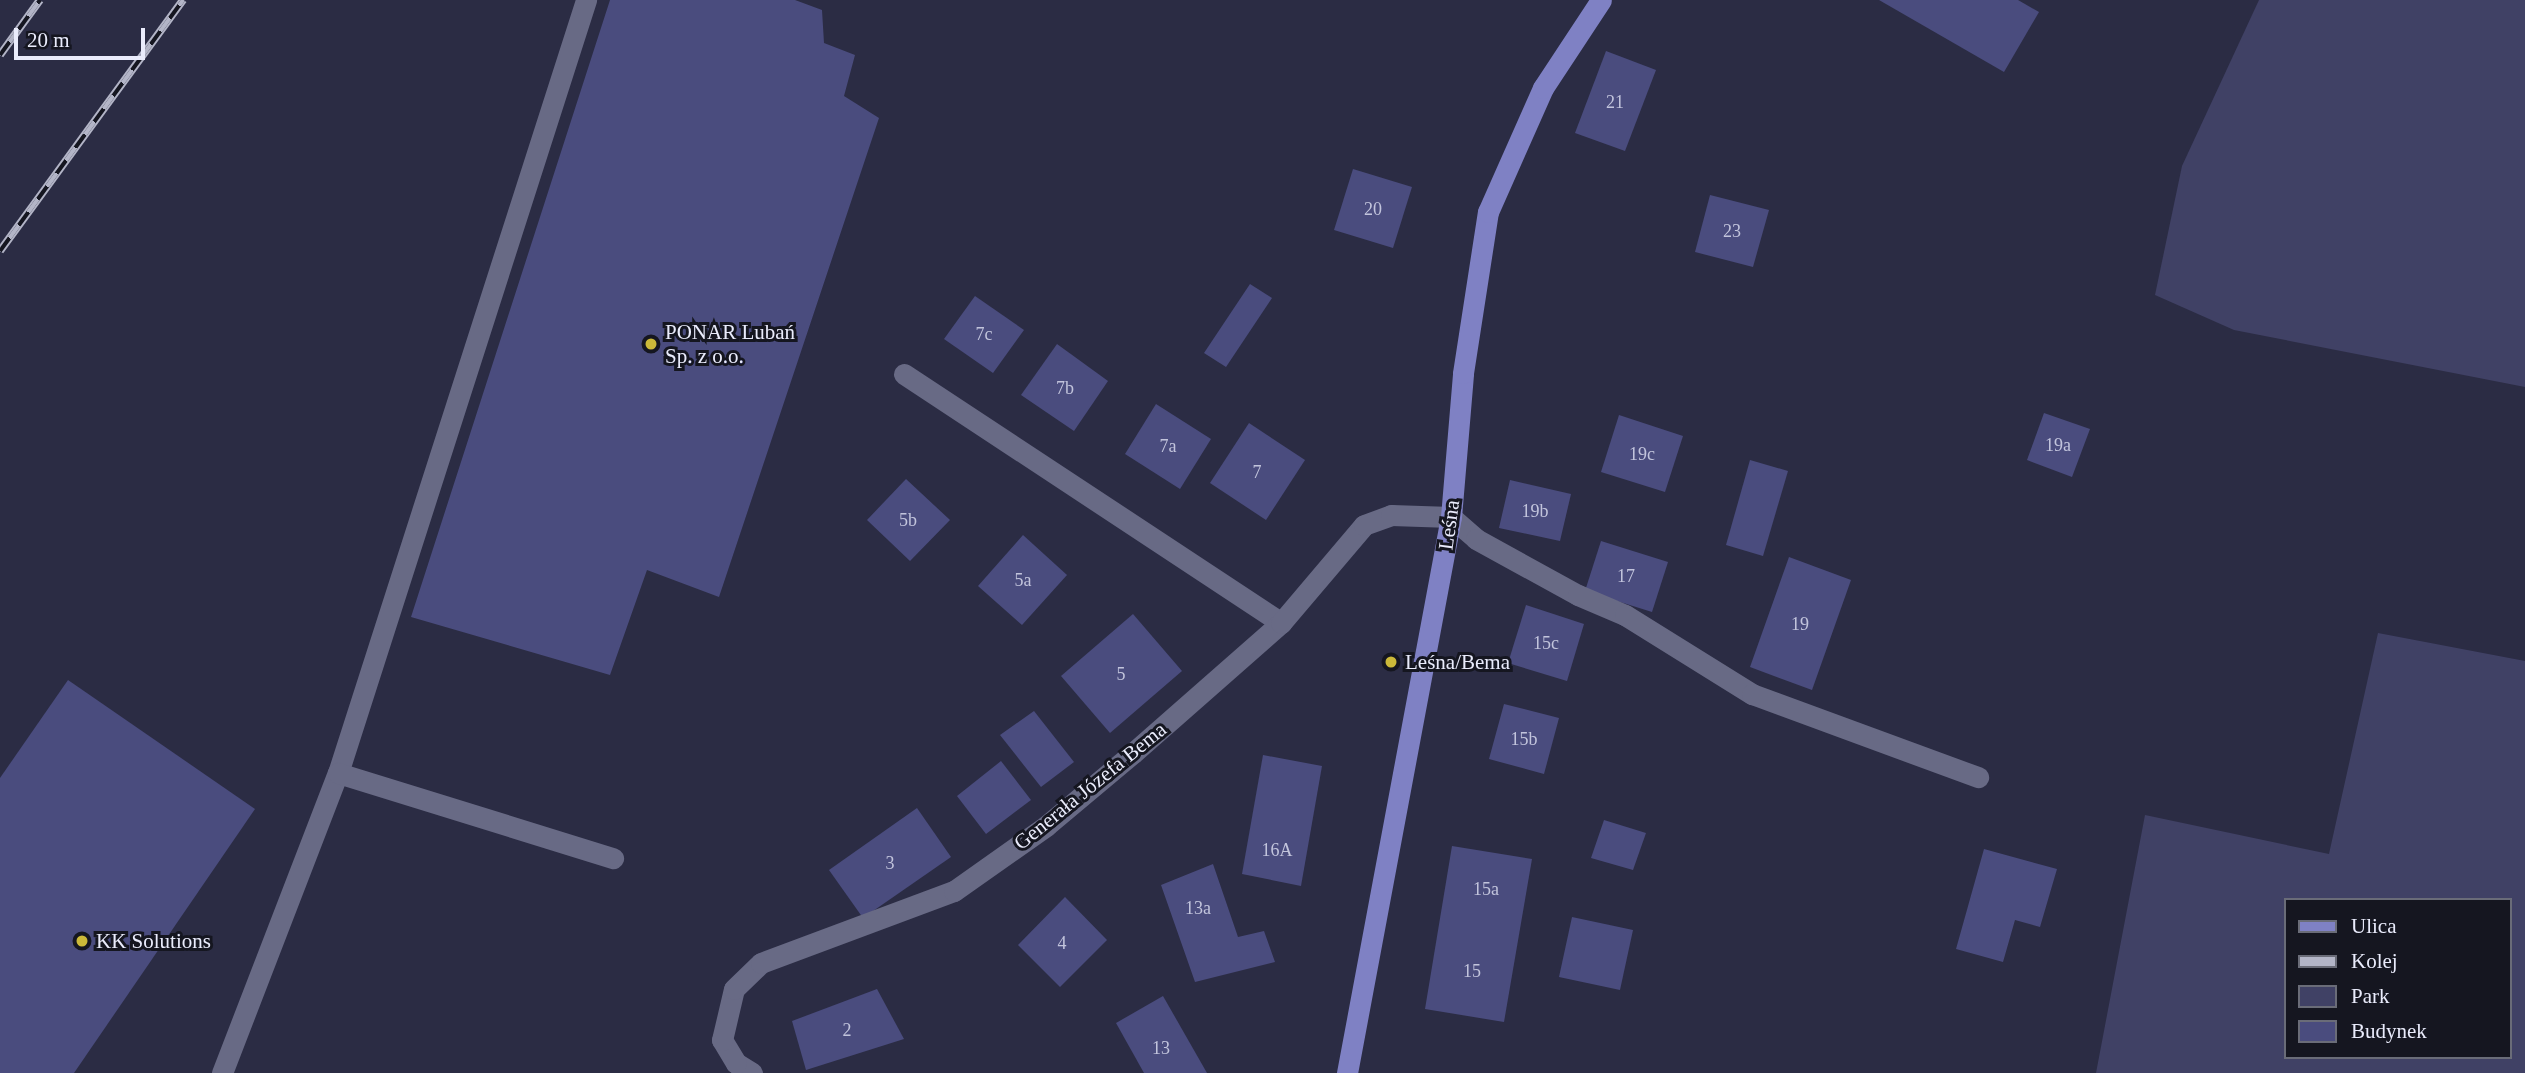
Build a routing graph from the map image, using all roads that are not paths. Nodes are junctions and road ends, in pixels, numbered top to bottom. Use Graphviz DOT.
graph roads {
  1 [pos="586,0"];
  2 [pos="1601,0"];
  3 [pos="904,374"];
  4 [pos="1451,517"];
  5 [pos="1281,623"];
  6 [pos="338,773"];
  7 [pos="1978,777"];
  8 [pos="612,858"];
  9 [pos="222,1073"];
  10 [pos="752,1073"];
  11 [pos="1348,1073"];
  1 -- 6 [label="street"];
  2 -- 4 [label="main road, Leśna"];
  3 -- 5 [label="street"];
  4 -- 5 [label="street, Generała Józefa Bema"];
  4 -- 7 [label="street"];
  4 -- 11 [label="main road, Leśna"];
  5 -- 10 [label="street, Generała Józefa Bema"];
  6 -- 8 [label="street"];
  6 -- 9 [label="street"];
}
